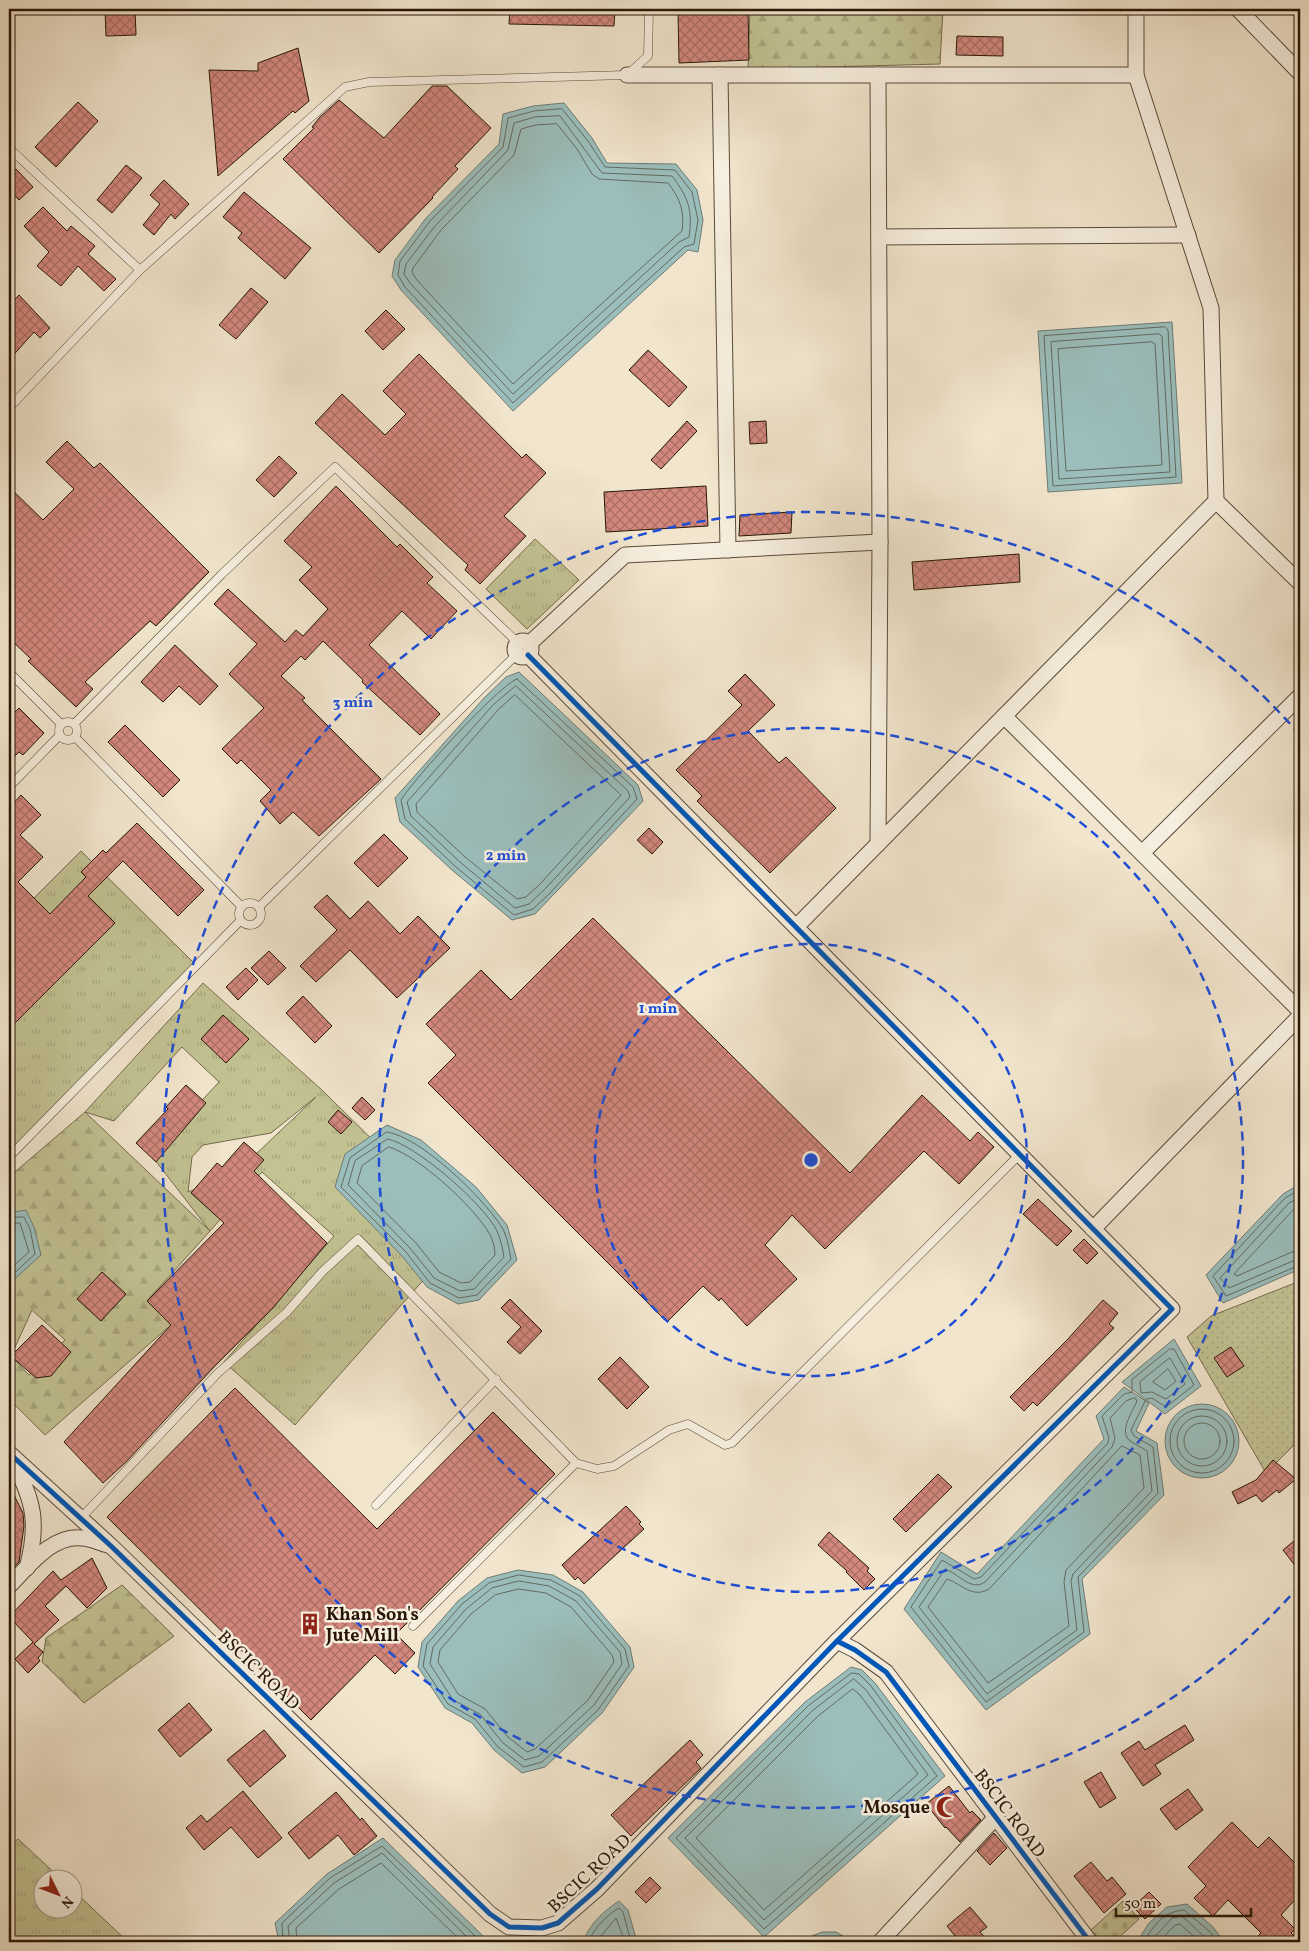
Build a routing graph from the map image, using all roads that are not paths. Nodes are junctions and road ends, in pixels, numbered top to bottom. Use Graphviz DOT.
graph roads {
  1 [pos="649,9"];
  2 [pos="1136,9"];
  3 [pos="1238,9"];
  4 [pos="1300,73"];
  5 [pos="627,75"];
  6 [pos="720,75"];
  7 [pos="878,75"];
  8 [pos="1136,75"];
  9 [pos="9,148"];
  10 [pos="1188,235"];
  11 [pos="879,237"];
  12 [pos="140,270"];
  13 [pos="9,408"];
  14 [pos="1216,501"];
  15 [pos="880,542"];
  16 [pos="728,550"];
  17 [pos="1300,583"];
  18 [pos="523,649"];
  19 [pos="9,672"];
  20 [pos="1300,696"];
  21 [pos="1004,716"];
  22 [pos="61,724"];
  23 [pos="74,724"];
  24 [pos="60,735"];
  25 [pos="75,737"];
  26 [pos="9,787"];
  27 [pos="878,844"];
  28 [pos="1142,854"];
  29 [pos="241,906"];
  30 [pos="259,907"];
  31 [pos="240,921"];
  32 [pos="796,927"];
  33 [pos="1300,1011"];
  34 [pos="1300,1016"];
  35 [pos="1020,1154"];
  36 [pos="9,1157"];
  37 [pos="1093,1229"];
  38 [pos="496,1379"];
  39 [pos="9,1453"];
  40 [pos="576,1463"];
  41 [pos="376,1505"];
  42 [pos="81,1518"];
  43 [pos="111,1546"];
  44 [pos="27,1568"];
  45 [pos="9,1586"];
  46 [pos="413,1626"];
  47 [pos="837,1641"];
  48 [pos="996,1817"];
  49 [pos="880,1942"];
  50 [pos="1090,1942"];
  1 -- 5 [label="lane"];
  2 -- 8 [label="street"];
  3 -- 4 [label="street"];
  5 -- 6 [label="street"];
  5 -- 12 [label="lane"];
  6 -- 7 [label="street"];
  6 -- 16 [label="street"];
  7 -- 8 [label="street"];
  7 -- 11 [label="street"];
  8 -- 10 [label="street"];
  9 -- 12 [label="lane"];
  10 -- 11 [label="street"];
  10 -- 14 [label="street"];
  11 -- 15 [label="street"];
  12 -- 13 [label="lane"];
  14 -- 17 [label="street"];
  14 -- 21 [label="street"];
  15 -- 16 [label="street"];
  15 -- 27 [label="street"];
  16 -- 18 [label="street"];
  18 -- 23 [label="lane"];
  18 -- 30 [label="lane"];
  18 -- 32 [label="street"];
  19 -- 22 [label="lane"];
  20 -- 28 [label="street"];
  21 -- 27 [label="street"];
  21 -- 28 [label="street"];
  22 -- 23 [label="lane"];
  22 -- 24 [label="lane"];
  23 -- 25 [label="lane"];
  24 -- 25 [label="lane"];
  24 -- 26 [label="lane"];
  25 -- 29 [label="lane"];
  27 -- 32 [label="street"];
  28 -- 33 [label="street"];
  29 -- 30 [label="lane"];
  29 -- 31 [label="lane"];
  30 -- 31 [label="lane"];
  31 -- 36 [label="lane"];
  32 -- 35 [label="street"];
  34 -- 37 [label="street"];
  35 -- 37 [label="street"];
  35 -- 40 [label="lane"];
  37 -- 47 [label="street"];
  38 -- 40 [label="lane"];
  38 -- 41 [label="lane"];
  38 -- 42 [label="lane"];
  39 -- 42 [label="street, BSCIC ROAD"];
  39 -- 44 [label="street"];
  40 -- 46 [label="lane"];
  42 -- 43 [label="street, BSCIC ROAD"];
  43 -- 44 [label="street"];
  43 -- 47 [label="street, BSCIC ROAD"];
  44 -- 45 [label="street"];
  47 -- 48 [label="street, BSCIC ROAD"];
  48 -- 49 [label="street"];
  48 -- 50 [label="street, BSCIC ROAD"];
}
